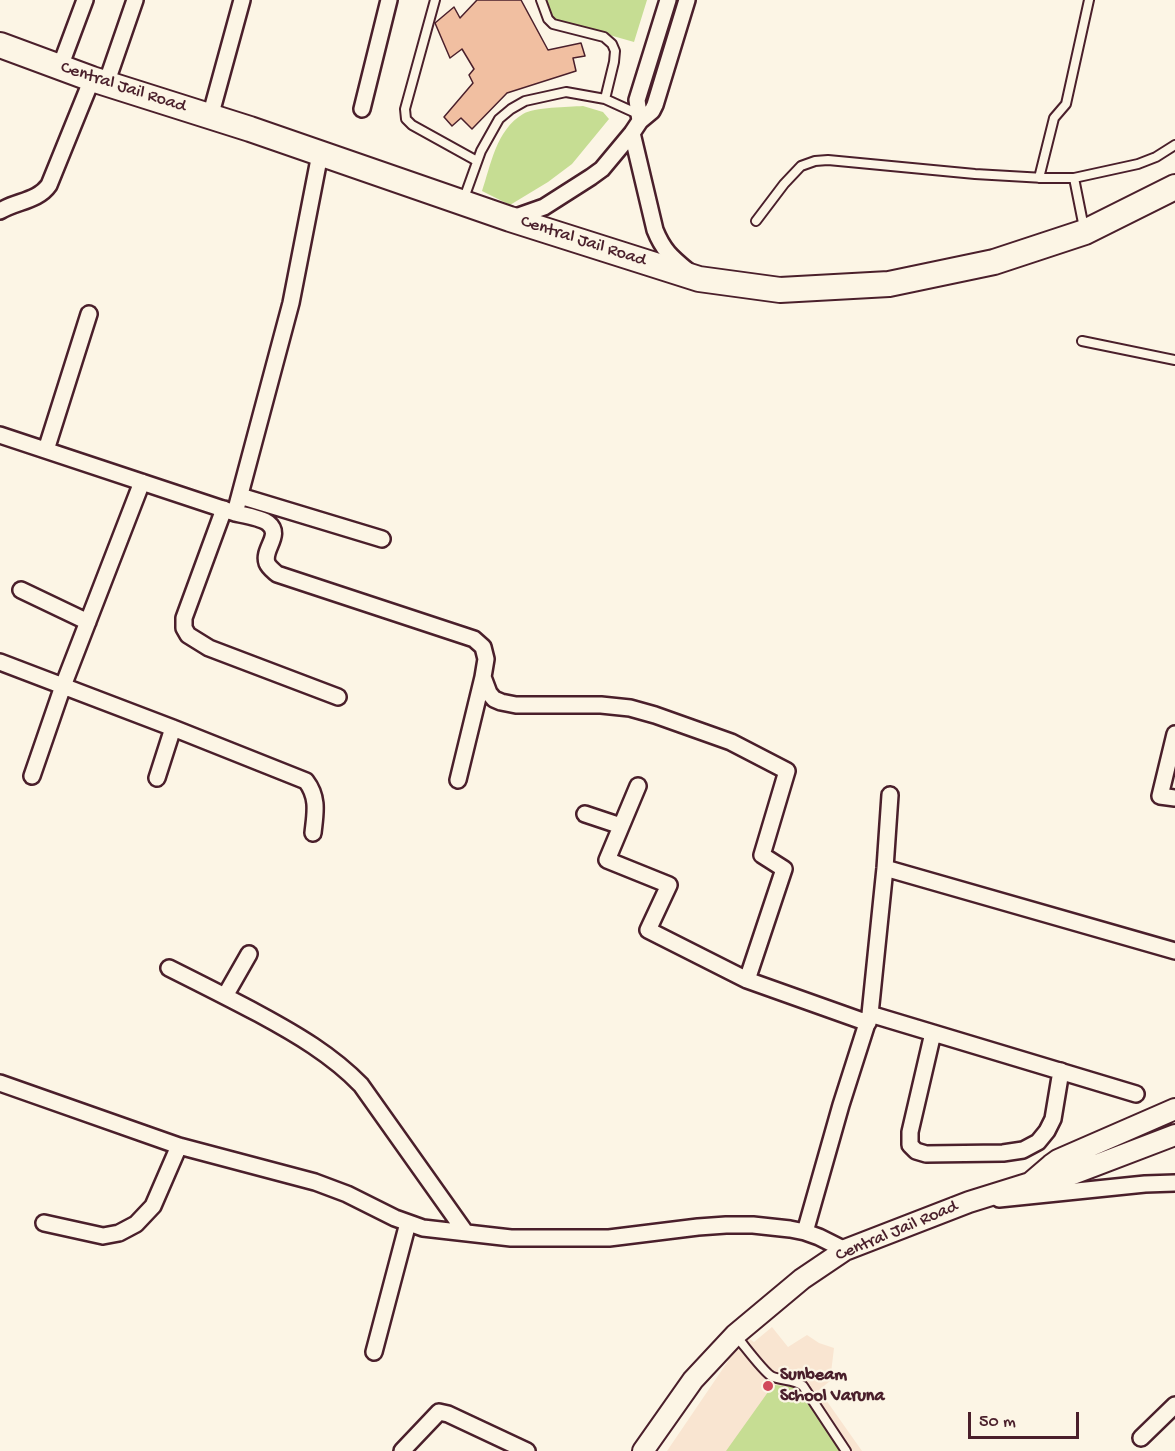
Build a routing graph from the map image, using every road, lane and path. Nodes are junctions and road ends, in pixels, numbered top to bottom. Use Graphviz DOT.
graph roads {
  1 [pos="85,0"];
  2 [pos="135,0"];
  3 [pos="242,0"];
  4 [pos="389,0"];
  5 [pos="435,0"];
  6 [pos="541,0"];
  7 [pos="668,0"];
  8 [pos="687,0"];
  9 [pos="1089,0"];
  10 [pos="1,44"];
  11 [pos="60,67"];
  12 [pos="99,82"];
  13 [pos="605,99"];
  14 [pos="362,109"];
  15 [pos="210,117"];
  16 [pos="636,123"];
  17 [pos="1175,145"];
  18 [pos="320,153"];
  19 [pos="477,161"];
  20 [pos="1039,178"];
  21 [pos="1074,178"];
  22 [pos="1175,187"];
  23 [pos="462,202"];
  24 [pos="0,211"];
  25 [pos="510,219"];
  26 [pos="756,221"];
  27 [pos="1085,232"];
  28 [pos="699,279"];
  29 [pos="89,314"];
  30 [pos="1082,341"];
  31 [pos="1175,360"];
  32 [pos="0,435"];
  33 [pos="46,450"];
  34 [pos="142,482"];
  35 [pos="240,496"];
  36 [pos="229,511"];
  37 [pos="382,539"];
  38 [pos="21,590"];
  39 [pos="88,622"];
  40 [pos="0,662"];
  41 [pos="483,677"];
  42 [pos="63,686"];
  43 [pos="338,697"];
  44 [pos="173,728"];
  45 [pos="1175,734"];
  46 [pos="32,776"];
  47 [pos="157,778"];
  48 [pos="458,780"];
  49 [pos="638,786"];
  50 [pos="890,795"];
  51 [pos="1175,798"];
  52 [pos="585,814"];
  53 [pos="621,826"];
  54 [pos="313,833"];
  55 [pos="885,868"];
  56 [pos="1175,951"];
  57 [pos="249,954"];
  58 [pos="169,968"];
  59 [pos="747,980"];
  60 [pos="225,996"];
  61 [pos="869,1018"];
  62 [pos="933,1033"];
  63 [pos="1061,1071"];
  64 [pos="0,1083"];
  65 [pos="1136,1094"];
  66 [pos="1175,1109"];
  67 [pos="1175,1135"];
  68 [pos="179,1146"];
  69 [pos="1030,1183"];
  70 [pos="1175,1184"];
  71 [pos="969,1202"];
  72 [pos="44,1223"];
  73 [pos="408,1223"];
  74 [pos="805,1232"];
  75 [pos="466,1233"];
  76 [pos="845,1250"];
  77 [pos="730,1340"];
  78 [pos="374,1352"];
  79 [pos="1175,1405"];
  80 [pos="1141,1438"];
  81 [pos="402,1451"];
  82 [pos="527,1451"];
  83 [pos="643,1451"];
  84 [pos="846,1451"];
  1 -- 11 [label="street"];
  2 -- 12 [label="street"];
  3 -- 15 [label="street"];
  4 -- 14 [label="street"];
  5 -- 19 [label="lane"];
  6 -- 13 [label="lane"];
  7 -- 16 [label="street"];
  8 -- 16 [label="street"];
  9 -- 20 [label="lane"];
  10 -- 11 [label="main road, Central Jail Road"];
  11 -- 12 [label="main road, Central Jail Road"];
  12 -- 15 [label="main road, Central Jail Road"];
  12 -- 24 [label="street"];
  13 -- 16 [label="lane"];
  13 -- 19 [label="lane"];
  15 -- 18 [label="main road, Central Jail Road"];
  16 -- 25 [label="street"];
  16 -- 28 [label="street"];
  17 -- 21 [label="lane"];
  18 -- 23 [label="main road, Central Jail Road"];
  18 -- 35 [label="street"];
  19 -- 23 [label="lane"];
  20 -- 21 [label="lane"];
  20 -- 26 [label="lane"];
  21 -- 27 [label="lane"];
  22 -- 27 [label="main road, Central Jail Road"];
  23 -- 25 [label="main road, Central Jail Road"];
  25 -- 28 [label="main road, Central Jail Road"];
  27 -- 28 [label="main road, Central Jail Road"];
  29 -- 33 [label="street"];
  30 -- 31 [label="lane"];
  32 -- 33 [label="street"];
  33 -- 34 [label="street"];
  34 -- 36 [label="street"];
  34 -- 39 [label="street"];
  35 -- 36 [label="street"];
  35 -- 37 [label="street"];
  36 -- 41 [label="street"];
  36 -- 43 [label="street"];
  38 -- 39 [label="street"];
  39 -- 42 [label="street"];
  40 -- 42 [label="street"];
  41 -- 48 [label="street"];
  41 -- 59 [label="street"];
  42 -- 44 [label="street"];
  42 -- 46 [label="street"];
  44 -- 47 [label="street"];
  44 -- 54 [label="street"];
  45 -- 51 [label="street"];
  49 -- 53 [label="street"];
  50 -- 55 [label="street"];
  52 -- 53 [label="street"];
  53 -- 59 [label="street"];
  55 -- 56 [label="street"];
  55 -- 61 [label="street"];
  57 -- 60 [label="street"];
  58 -- 60 [label="street"];
  59 -- 61 [label="street"];
  60 -- 75 [label="street"];
  61 -- 62 [label="street"];
  61 -- 74 [label="street"];
  62 -- 63 [label="street"];
  62 -- 63 [label="street"];
  63 -- 65 [label="street"];
  64 -- 68 [label="street"];
  66 -- 69 [label="street, Central Jail Road"];
  67 -- 69 [label="street"];
  68 -- 72 [label="street"];
  68 -- 73 [label="street"];
  69 -- 71 [label="street, Central Jail Road"];
  70 -- 71 [label="street"];
  71 -- 76 [label="street, Central Jail Road"];
  73 -- 75 [label="street"];
  73 -- 78 [label="street"];
  74 -- 75 [label="street"];
  74 -- 76 [label="street"];
  76 -- 77 [label="street, Central Jail Road"];
  77 -- 83 [label="street, Central Jail Road"];
  77 -- 84 [label="lane"];
  79 -- 80 [label="street"];
  81 -- 82 [label="street"];
}
